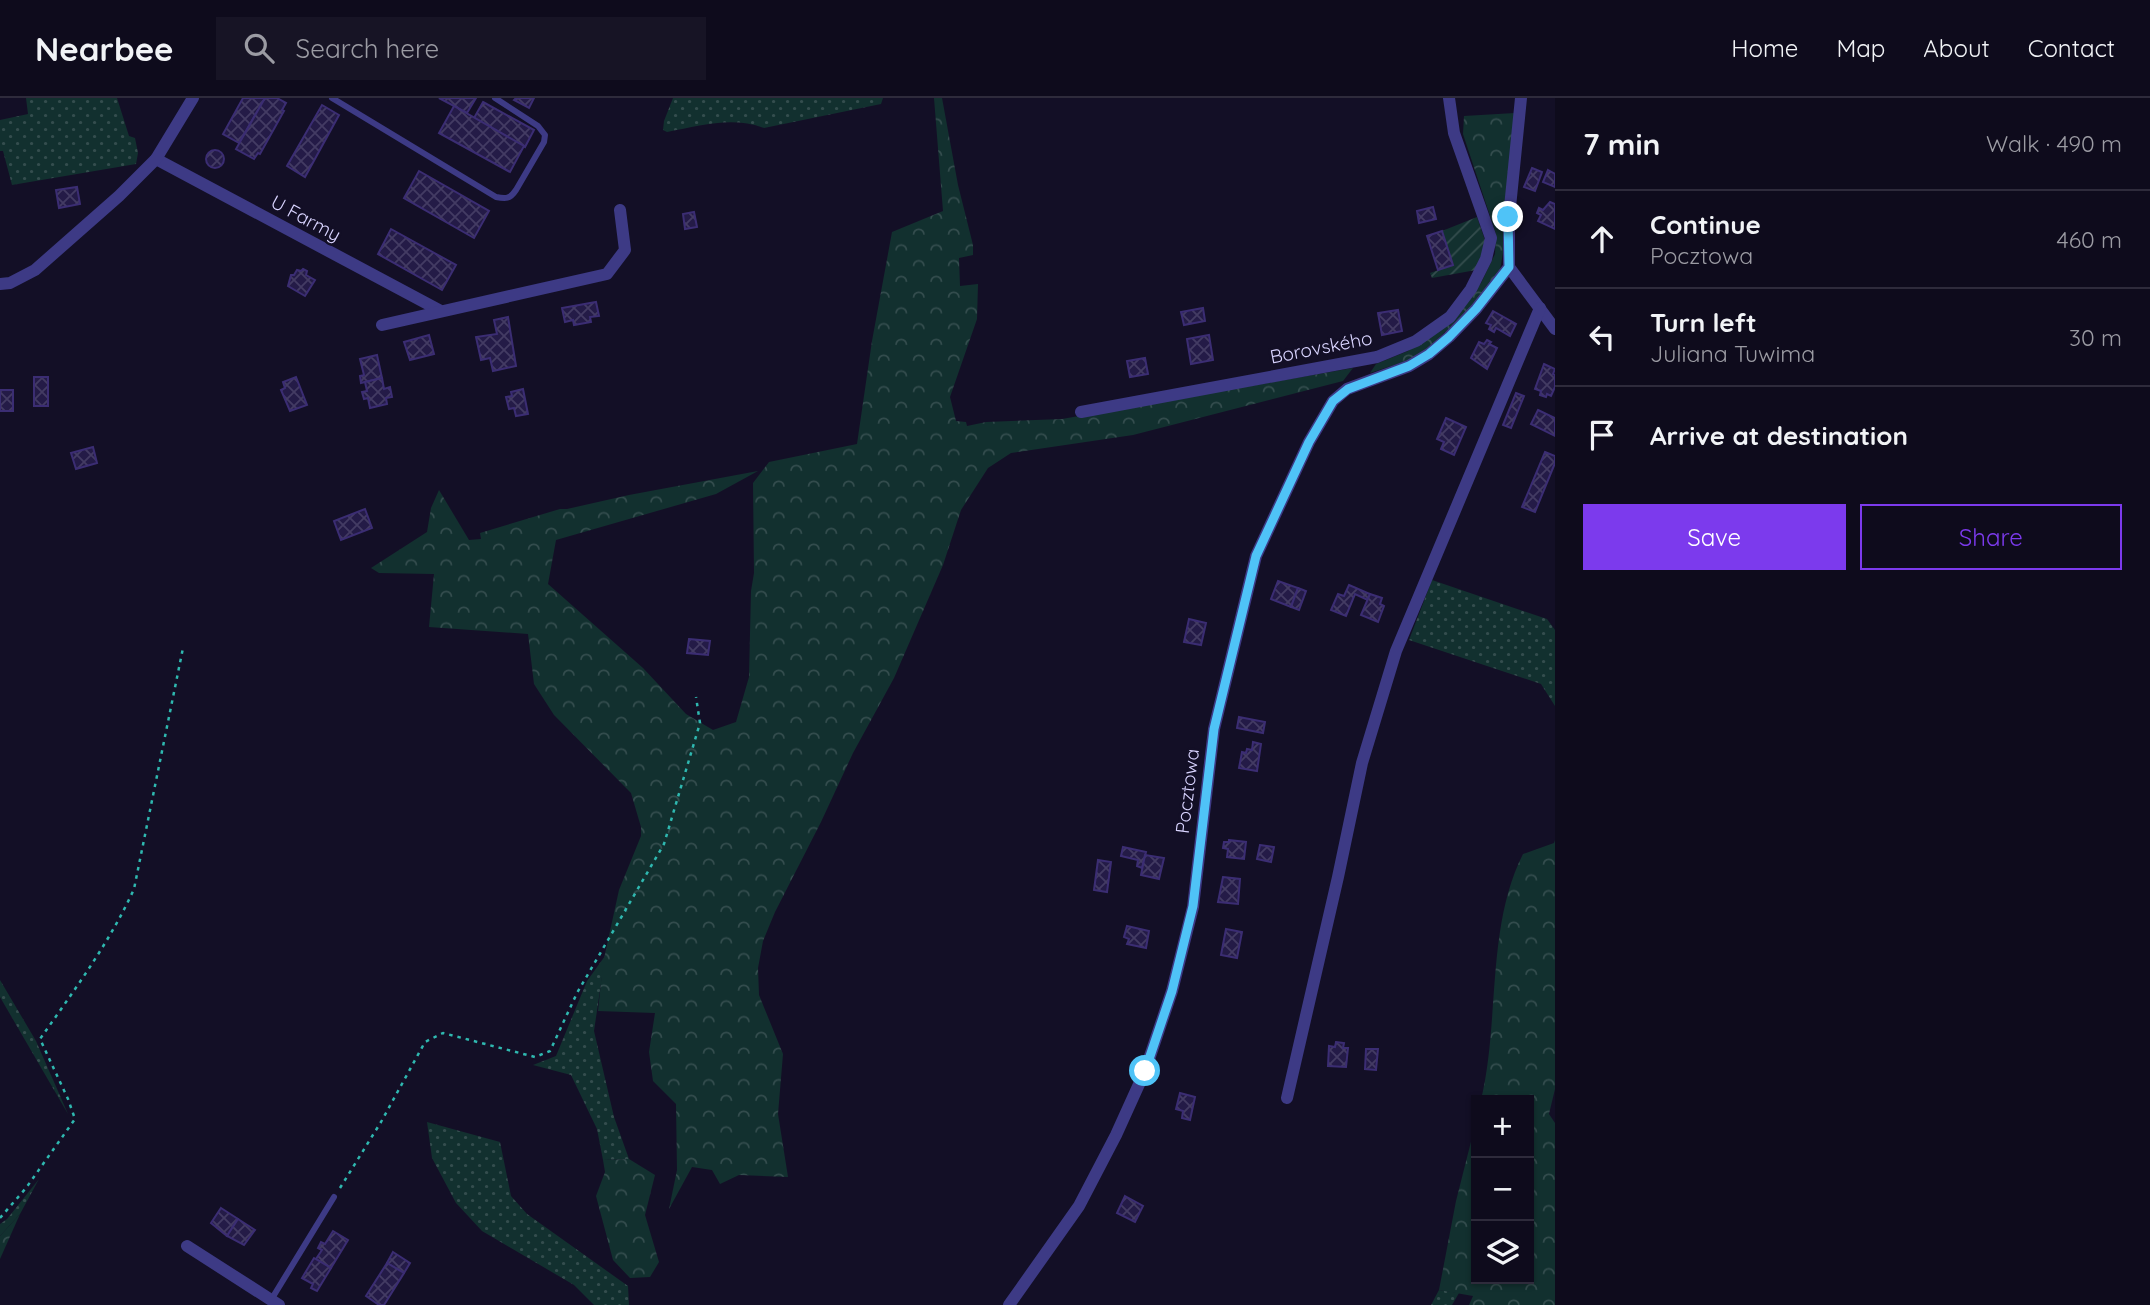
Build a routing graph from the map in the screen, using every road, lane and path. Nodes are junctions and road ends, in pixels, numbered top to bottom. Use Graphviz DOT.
graph roads {
  1 [pos="193,98"];
  2 [pos="332,98"];
  3 [pos="495,98"];
  4 [pos="1449,98"];
  5 [pos="1521,98"];
  6 [pos="156,159"];
  7 [pos="620,210"];
  8 [pos="1509,267"];
  9 [pos="0,284"];
  10 [pos="1540,308"];
  11 [pos="439,310"];
  12 [pos="382,325"];
  13 [pos="1555,329"];
  14 [pos="1081,412"];
  15 [pos="183,648"];
  16 [pos="696,697"];
  17 [pos="1287,1098"];
  18 [pos="334,1197"];
  19 [pos="0,1218"];
  20 [pos="187,1246"];
  21 [pos="275,1302"];
  22 [pos="1009,1305"];
  1 -- 6 [label="street"];
  2 -- 3 [label="lane"];
  4 -- 14 [label="street, Borovského"];
  5 -- 8 [label="street"];
  6 -- 9 [label="street"];
  6 -- 11 [label="street, U Farmy"];
  7 -- 11 [label="street"];
  8 -- 10 [label="street"];
  8 -- 22 [label="street, Pocztowa"];
  10 -- 13 [label="street"];
  10 -- 17 [label="street"];
  11 -- 12 [label="street"];
  15 -- 19 [label="path"];
  16 -- 18 [label="path"];
  18 -- 21 [label="lane"];
  20 -- 21 [label="street"];
}
